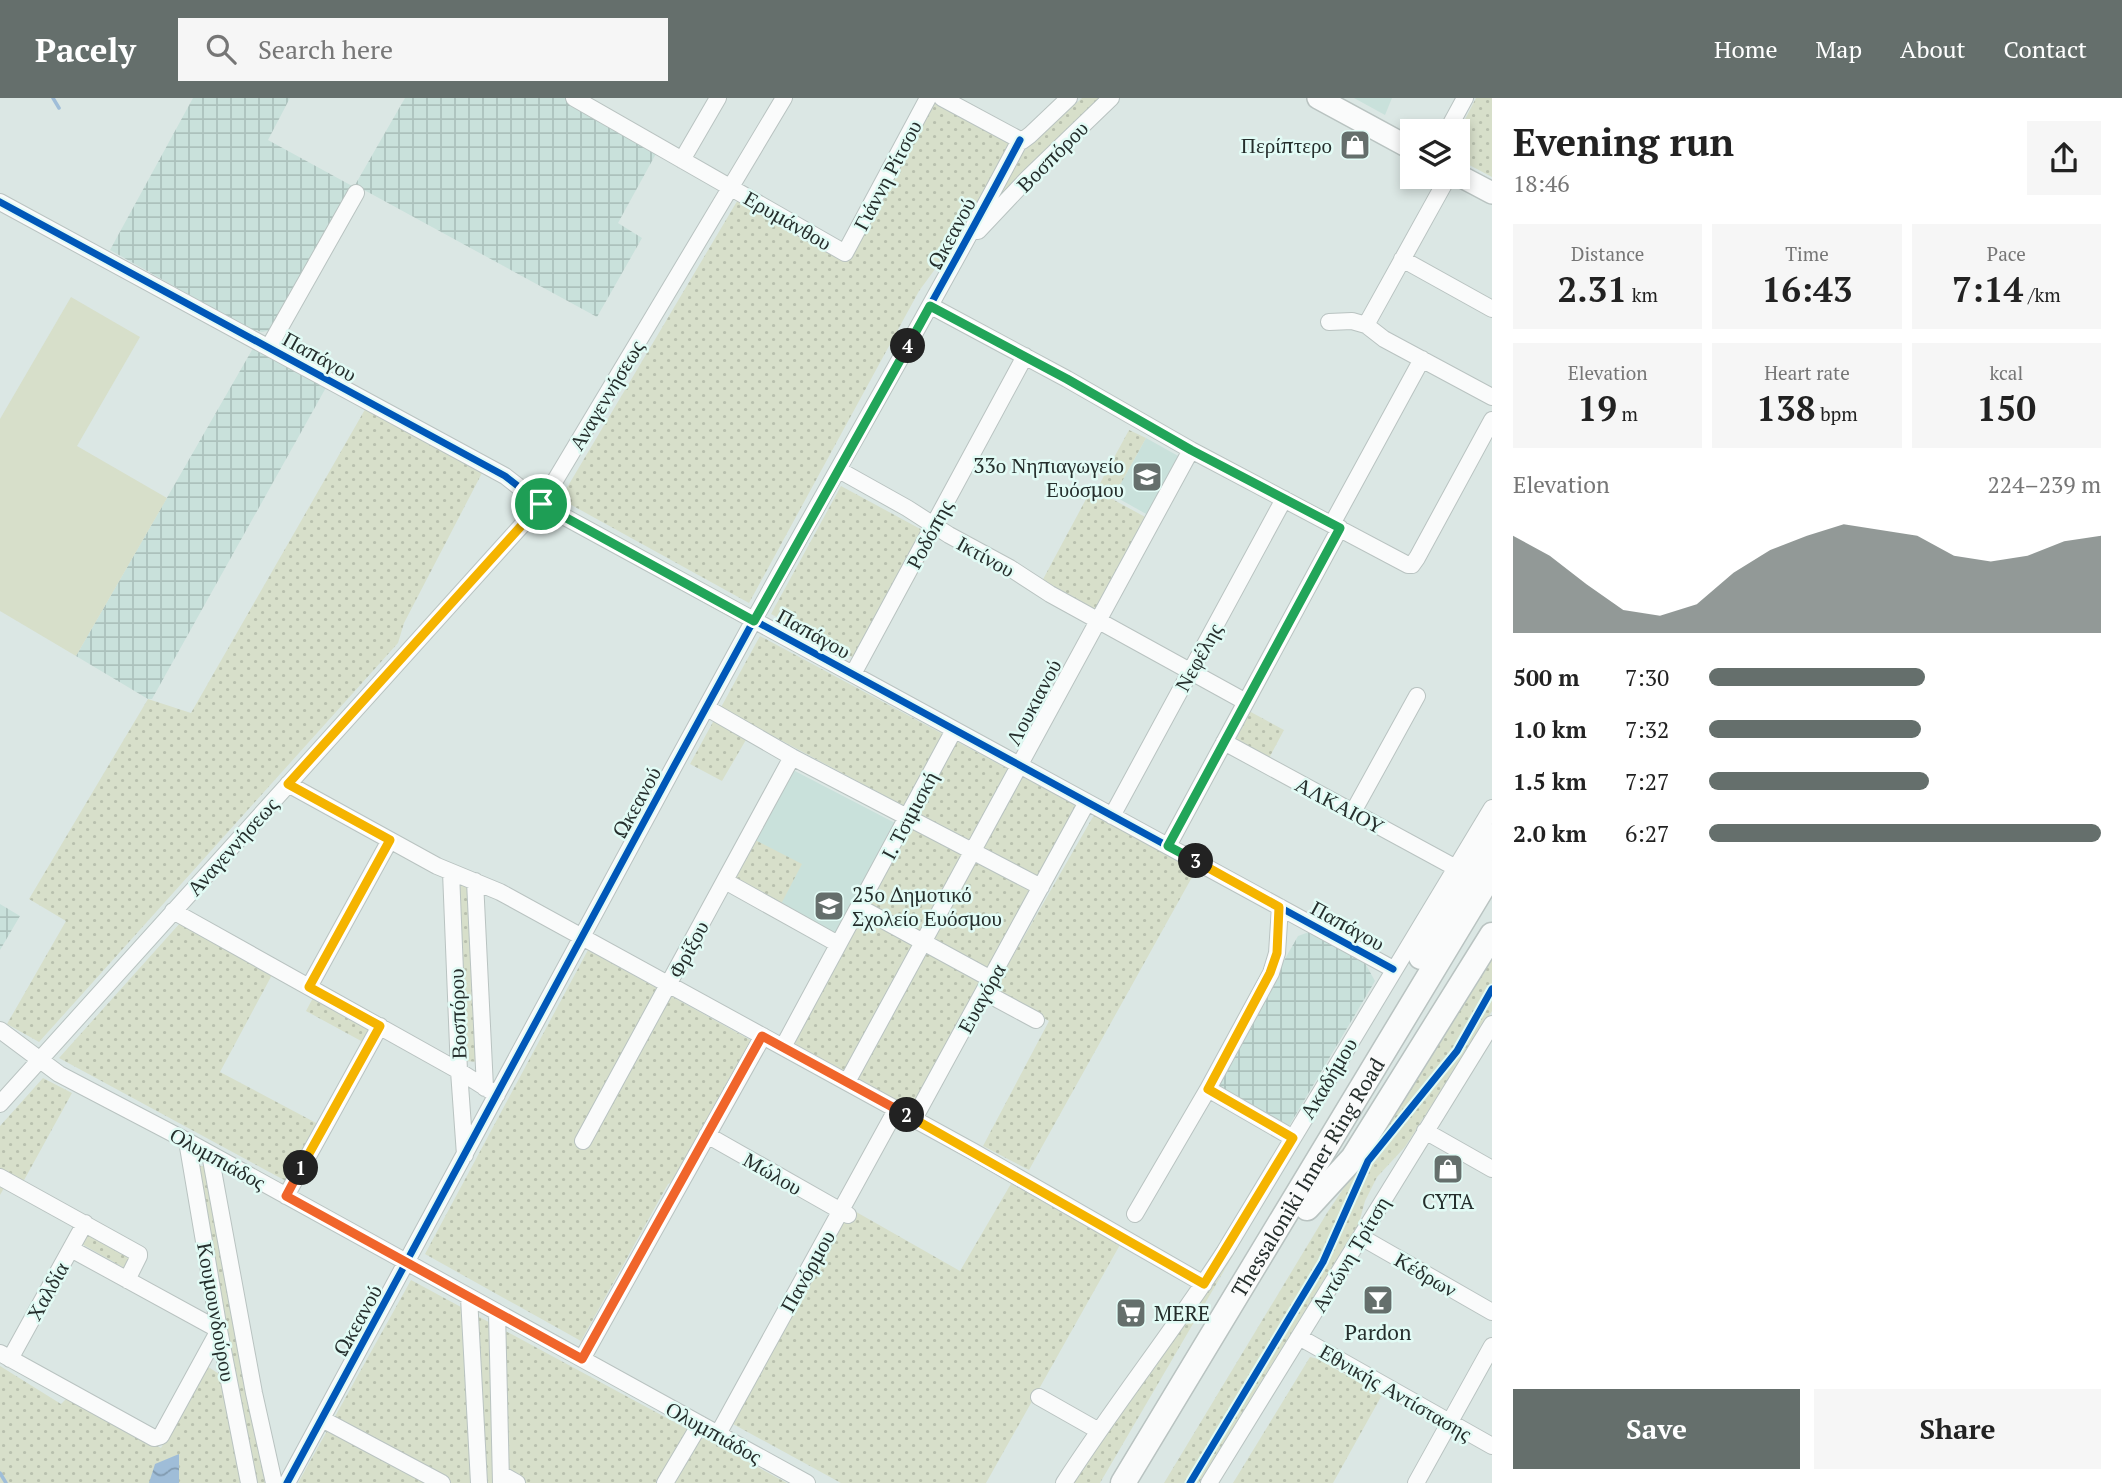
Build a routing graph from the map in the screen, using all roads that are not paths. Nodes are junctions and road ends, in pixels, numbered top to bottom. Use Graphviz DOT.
graph roads {
  1 [pos="574,98"];
  2 [pos="718,98"];
  3 [pos="784,98"];
  4 [pos="928,98"];
  5 [pos="942,98"];
  6 [pos="1069,98"];
  7 [pos="1111,98"];
  8 [pos="1465,98"];
  9 [pos="1328,100"];
  10 [pos="1454,119"];
  11 [pos="1025,138"];
  12 [pos="1400,142"];
  13 [pos="682,160"];
  14 [pos="1470,181"];
  15 [pos="731,187"];
  16 [pos="1441,189"];
  17 [pos="356,193"];
  18 [pos="1492,193"];
  19 [pos="0,202"];
  20 [pos="965,245"];
  21 [pos="845,253"];
  22 [pos="1402,259"];
  23 [pos="930,306"];
  24 [pos="1492,309"];
  25 [pos="1329,322"];
  26 [pos="1366,325"];
  27 [pos="269,347"];
  28 [pos="1025,356"];
  29 [pos="1422,359"];
  30 [pos="1492,397"];
  31 [pos="1492,421"];
  32 [pos="1191,450"];
  33 [pos="839,470"];
  34 [pos="1284,499"];
  35 [pos="541,504"];
  36 [pos="934,525"];
  37 [pos="1341,529"];
  38 [pos="1098,620"];
  39 [pos="754,621"];
  40 [pos="1191,671"];
  41 [pos="853,674"];
  42 [pos="1417,696"];
  43 [pos="1246,702"];
  44 [pos="707,708"];
  45 [pos="954,730"];
  46 [pos="1224,742"];
  47 [pos="792,757"];
  48 [pos="1019,765"];
  49 [pos="288,784"];
  50 [pos="1087,802"];
  51 [pos="1492,808"];
  52 [pos="1353,812"];
  53 [pos="908,816"];
  54 [pos="1112,816"];
  55 [pos="1492,836"];
  56 [pos="390,840"];
  57 [pos="1168,846"];
  58 [pos="973,851"];
  59 [pos="1456,868"];
  60 [pos="451,872"];
  61 [pos="1492,872"];
  62 [pos="475,881"];
  63 [pos="725,881"];
  64 [pos="1041,887"];
  65 [pos="1492,901"];
  66 [pos="859,907"];
  67 [pos="1279,907"];
  68 [pos="173,911"];
  69 [pos="1492,935"];
  70 [pos="582,937"];
  71 [pos="923,942"];
  72 [pos="838,944"];
  73 [pos="1393,969"];
  74 [pos="669,985"];
  75 [pos="988,985"];
  76 [pos="309,987"];
  77 [pos="1036,1020"];
  78 [pos="1492,1024"];
  79 [pos="380,1026"];
  80 [pos="0,1030"];
  81 [pos="762,1036"];
  82 [pos="783,1047"];
  83 [pos="40,1061"];
  84 [pos="459,1070"];
  85 [pos="847,1082"];
  86 [pos="1208,1089"];
  87 [pos="491,1091"];
  88 [pos="0,1104"];
  89 [pos="896,1110"];
  90 [pos="914,1119"];
  91 [pos="1425,1131"];
  92 [pos="707,1135"];
  93 [pos="1293,1138"];
  94 [pos="583,1140"];
  95 [pos="187,1141"];
  96 [pos="210,1154"];
  97 [pos="465,1155"];
  98 [pos="1492,1169"];
  99 [pos="0,1177"];
  100 [pos="286,1196"];
  101 [pos="1301,1202"];
  102 [pos="840,1211"];
  103 [pos="1135,1214"];
  104 [pos="85,1223"];
  105 [pos="1361,1237"];
  106 [pos="71,1249"];
  107 [pos="408,1263"];
  108 [pos="127,1280"];
  109 [pos="1204,1284"];
  110 [pos="470,1297"];
  111 [pos="496,1312"];
  112 [pos="1492,1312"];
  113 [pos="219,1331"];
  114 [pos="1299,1337"];
  115 [pos="1492,1346"];
  116 [pos="5,1356"];
  117 [pos="582,1359"];
  118 [pos="1039,1397"];
  119 [pos="322,1419"];
  120 [pos="1448,1423"];
  121 [pos="700,1424"];
  122 [pos="1099,1431"];
  123 [pos="718,1434"];
  124 [pos="1492,1446"];
  125 [pos="501,1479"];
  126 [pos="248,1483"];
  127 [pos="274,1483"];
  128 [pos="287,1483"];
  129 [pos="442,1483"];
  130 [pos="479,1483"];
  131 [pos="517,1483"];
  132 [pos="665,1483"];
  133 [pos="807,1483"];
  134 [pos="1064,1483"];
  135 [pos="1123,1483"];
  136 [pos="1140,1483"];
  137 [pos="1209,1483"];
  138 [pos="1416,1483"];
  1 -- 13 [label="street, Ερυμάνθου"];
  2 -- 13 [label="street"];
  3 -- 15 [label="street, Αναγεννήσεως"];
  4 -- 21 [label="street, Γιάννη Ρίτσου"];
  5 -- 11 [label="street"];
  6 -- 11 [label="street, Βοσπόρου"];
  7 -- 20 [label="street, Βοσπόρου"];
  8 -- 10 [label="street"];
  9 -- 12 [label="main road"];
  11 -- 20 [label="street, Ωκεανού"];
  13 -- 15 [label="street, Ερυμάνθου"];
  14 -- 18 [label="main road"];
  15 -- 21 [label="street, Ερυμάνθου"];
  15 -- 35 [label="street, Αναγεννήσεως"];
  16 -- 22 [label="street"];
  17 -- 27 [label="street"];
  19 -- 27 [label="street, Παπάγου"];
  20 -- 23 [label="street, Ωκεανού"];
  22 -- 24 [label="street"];
  22 -- 26 [label="street"];
  23 -- 28 [label="street"];
  23 -- 33 [label="street, Ωκεανού"];
  25 -- 26 [label="street"];
  26 -- 29 [label="street"];
  27 -- 35 [label="street, Παπάγου"];
  28 -- 32 [label="street"];
  28 -- 36 [label="street, Ροδόπης"];
  29 -- 30 [label="street"];
  29 -- 37 [label="street"];
  31 -- 37 [label="street"];
  32 -- 34 [label="street"];
  32 -- 38 [label="street, Λουκιανού"];
  33 -- 36 [label="street, Ικτίνου"];
  33 -- 39 [label="street, Ωκεανού"];
  34 -- 37 [label="street"];
  34 -- 40 [label="street, Νεφέλης"];
  35 -- 39 [label="street, Παπάγου"];
  35 -- 49 [label="street, Αναγεννήσεως"];
  36 -- 38 [label="street, Ικτίνου"];
  36 -- 41 [label="street, Ροδόπης"];
  37 -- 43 [label="street"];
  38 -- 40 [label="street, Ικτίνου"];
  38 -- 48 [label="street, Λουκιανού"];
  39 -- 41 [label="street, Παπάγου"];
  39 -- 44 [label="street, Ωκεανού"];
  40 -- 43 [label="street, Ικτίνου"];
  40 -- 54 [label="street, Νεφέλης"];
  41 -- 45 [label="street, Παπάγου"];
  42 -- 52 [label="street"];
  43 -- 46 [label="street"];
  44 -- 47 [label="street"];
  44 -- 70 [label="street, Ωκεανού"];
  45 -- 48 [label="street, Παπάγου"];
  45 -- 53 [label="street, Ι. Τσιμισκή"];
  46 -- 52 [label="street, ΑΛΚΑΙΟΥ"];
  46 -- 57 [label="street"];
  47 -- 53 [label="street"];
  47 -- 63 [label="street, Φρίξου"];
  48 -- 50 [label="street, Παπάγου"];
  48 -- 58 [label="street, Λουκιανού"];
  49 -- 56 [label="street"];
  49 -- 68 [label="street, Αναγεννήσεως"];
  50 -- 54 [label="street, Παπάγου"];
  50 -- 64 [label="street, Ευαγόρα"];
  51 -- 59 [label="street, Ακαδήμου"];
  52 -- 59 [label="street, ΑΛΚΑΙΟΥ"];
  53 -- 58 [label="street"];
  53 -- 66 [label="street, Ι. Τσιμισκή"];
  54 -- 57 [label="street, Παπάγου"];
  55 -- 101 [label="highway"];
  56 -- 60 [label="street"];
  56 -- 76 [label="street"];
  57 -- 67 [label="street, Παπάγου"];
  58 -- 64 [label="street"];
  58 -- 71 [label="street, Λουκιανού"];
  59 -- 73 [label="street, Ακαδήμου"];
  60 -- 62 [label="street"];
  60 -- 84 [label="street, Βοσπόρου"];
  61 -- 101 [label="highway, Thessaloniki Inner Ring Road"];
  62 -- 70 [label="street"];
  62 -- 87 [label="street, Βοσπόρου"];
  63 -- 72 [label="street"];
  63 -- 74 [label="street, Φρίξου"];
  64 -- 75 [label="street, Ευαγόρα"];
  65 -- 101 [label="highway, Thessaloniki Inner Ring Road"];
  66 -- 71 [label="street"];
  66 -- 72 [label="street, Ι. Τσιμισκή"];
  67 -- 73 [label="street, Παπάγου"];
  67 -- 86 [label="street"];
  68 -- 76 [label="street"];
  68 -- 83 [label="street, Αναγεννήσεως"];
  69 -- 101 [label="highway"];
  70 -- 74 [label="street"];
  70 -- 87 [label="street, Ωκεανού"];
  71 -- 75 [label="street"];
  71 -- 85 [label="street, Λουκιανού"];
  72 -- 82 [label="street, Ι. Τσιμισκή"];
  73 -- 93 [label="street, Ακαδήμου"];
  74 -- 81 [label="street"];
  74 -- 94 [label="street, Φρίξου"];
  75 -- 77 [label="street"];
  75 -- 90 [label="street, Ευαγόρα"];
  76 -- 79 [label="street"];
  78 -- 91 [label="street, Αντώνη Τρίτση"];
  79 -- 84 [label="street"];
  79 -- 100 [label="street"];
  80 -- 83 [label="street, Ολυμπιάδος"];
  81 -- 82 [label="street"];
  81 -- 92 [label="street"];
  82 -- 85 [label="street"];
  83 -- 88 [label="street, Αναγεννήσεως"];
  83 -- 95 [label="street, Ολυμπιάδος"];
  84 -- 87 [label="street"];
  84 -- 97 [label="street, Βοσπόρου"];
  85 -- 89 [label="street"];
  86 -- 93 [label="street"];
  86 -- 103 [label="street"];
  87 -- 97 [label="street, Ωκεανού"];
  89 -- 90 [label="street"];
  89 -- 102 [label="street, Πανόρμου"];
  90 -- 109 [label="street"];
  91 -- 98 [label="street"];
  91 -- 105 [label="street, Αντώνη Τρίτση"];
  92 -- 102 [label="street, Μώλου"];
  92 -- 117 [label="street"];
  93 -- 109 [label="street, Ακαδήμου"];
  95 -- 96 [label="street, Ολυμπιάδος"];
  95 -- 113 [label="street, Κουμουνδούρου"];
  96 -- 100 [label="street, Ολυμπιάδος"];
  96 -- 127 [label="street, Κουμουνδούρου"];
  97 -- 107 [label="street, Ωκεανού"];
  99 -- 104 [label="street"];
  100 -- 107 [label="street, Ολυμπιάδος"];
  101 -- 135 [label="highway, Thessaloniki Inner Ring Road"];
  101 -- 136 [label="highway, Thessaloniki Inner Ring Road"];
  102 -- 123 [label="street, Πανόρμου"];
  104 -- 106 [label="street, Χαλδία"];
  104 -- 108 [label="street"];
  105 -- 112 [label="street, Κέδρων"];
  105 -- 114 [label="street, Αντώνη Τρίτση"];
  106 -- 108 [label="street"];
  106 -- 116 [label="street, Χαλδία"];
  107 -- 110 [label="street, Ολυμπιάδος"];
  107 -- 119 [label="street, Ωκεανού"];
  108 -- 113 [label="street"];
  109 -- 122 [label="street, Ακαδήμου"];
  110 -- 111 [label="street, Ολυμπιάδος"];
  110 -- 130 [label="street"];
  111 -- 117 [label="street, Ολυμπιάδος"];
  111 -- 125 [label="street"];
  113 -- 116 [label="street"];
  113 -- 126 [label="street, Κουμουνδούρου"];
  114 -- 120 [label="street, Εθνικής Αντίστασης"];
  114 -- 137 [label="street, Αντώνη Τρίτση"];
  115 -- 120 [label="street"];
  117 -- 121 [label="street, Ολυμπιάδος"];
  118 -- 122 [label="street"];
  119 -- 128 [label="street, Ωκεανού"];
  119 -- 129 [label="street"];
  120 -- 124 [label="street, Εθνικής Αντίστασης"];
  120 -- 138 [label="street"];
  121 -- 123 [label="street, Ολυμπιάδος"];
  121 -- 132 [label="street"];
  122 -- 134 [label="street, Ακαδήμου"];
  123 -- 133 [label="street, Ολυμπιάδος"];
  125 -- 131 [label="street"];
}
